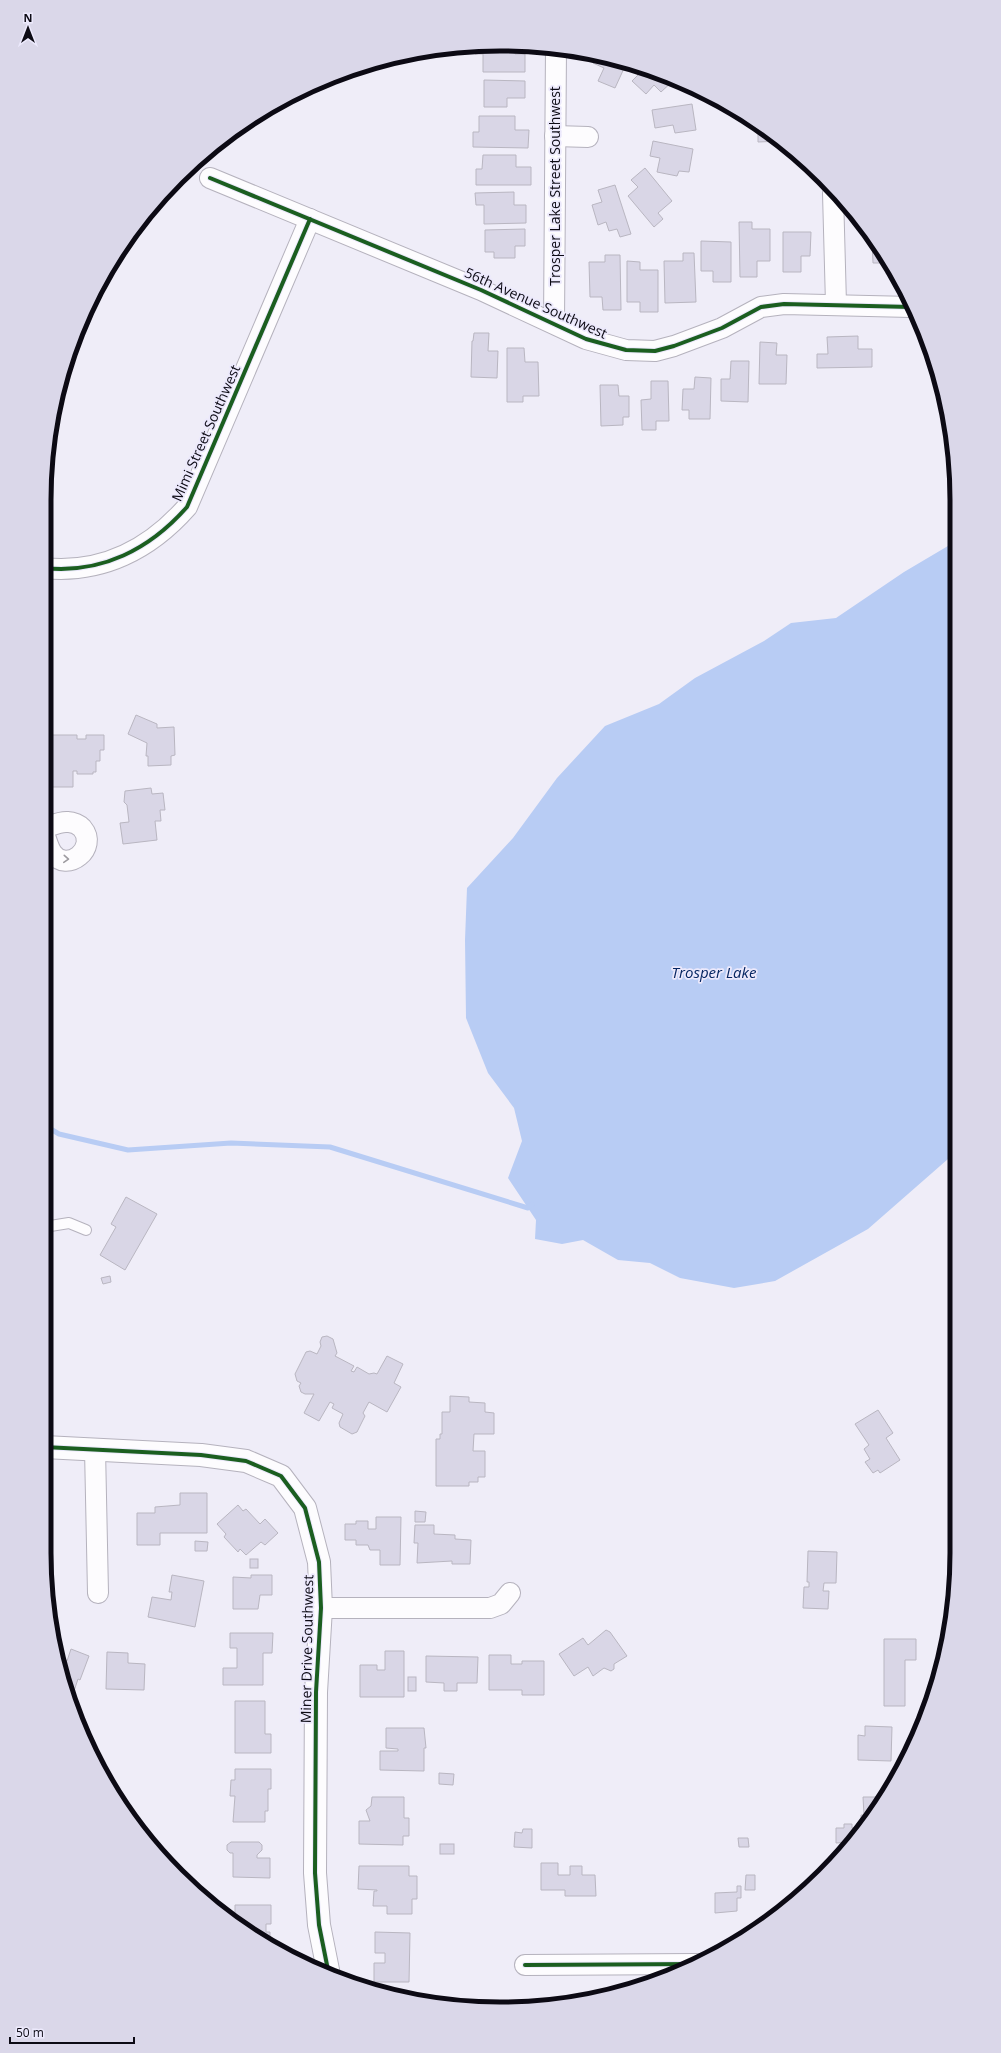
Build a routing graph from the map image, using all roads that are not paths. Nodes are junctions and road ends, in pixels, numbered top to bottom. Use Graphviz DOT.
graph roads {
  1 [pos="556,55"];
  2 [pos="555,136"];
  3 [pos="588,137"];
  4 [pos="210,178"];
  5 [pos="833,199"];
  6 [pos="310,219"];
  7 [pos="836,304"];
  8 [pos="906,307"];
  9 [pos="554,323"];
  10 [pos="51,568"];
  11 [pos="51,826"];
  12 [pos="51,850"];
  13 [pos="51,1226"];
  14 [pos="86,1230"];
  15 [pos="51,1447"];
  16 [pos="95,1450"];
  17 [pos="98,1593"];
  18 [pos="510,1593"];
  19 [pos="321,1608"];
  20 [pos="681,1964"];
  21 [pos="525,1965"];
  22 [pos="328,1968"];
  1 -- 2 [label="street, Trosper Lake Street Southwest"];
  2 -- 3 [label="street"];
  2 -- 9 [label="street, Trosper Lake Street Southwest"];
  4 -- 6 [label="street, 56th Avenue Southwest"];
  5 -- 7 [label="street"];
  6 -- 9 [label="street, 56th Avenue Southwest"];
  6 -- 10 [label="street, Mimi Street Southwest"];
  7 -- 8 [label="street, 56th Avenue Southwest"];
  7 -- 9 [label="street, 56th Avenue Southwest"];
  12 -- 11 [label="street, one-way"];
  13 -- 14 [label="lane"];
  15 -- 16 [label="street, Miner Drive Southwest"];
  16 -- 17 [label="street"];
  16 -- 19 [label="street, Miner Drive Southwest"];
  18 -- 19 [label="street"];
  19 -- 22 [label="street, Miner Drive Southwest"];
  20 -- 21 [label="street"];
}
